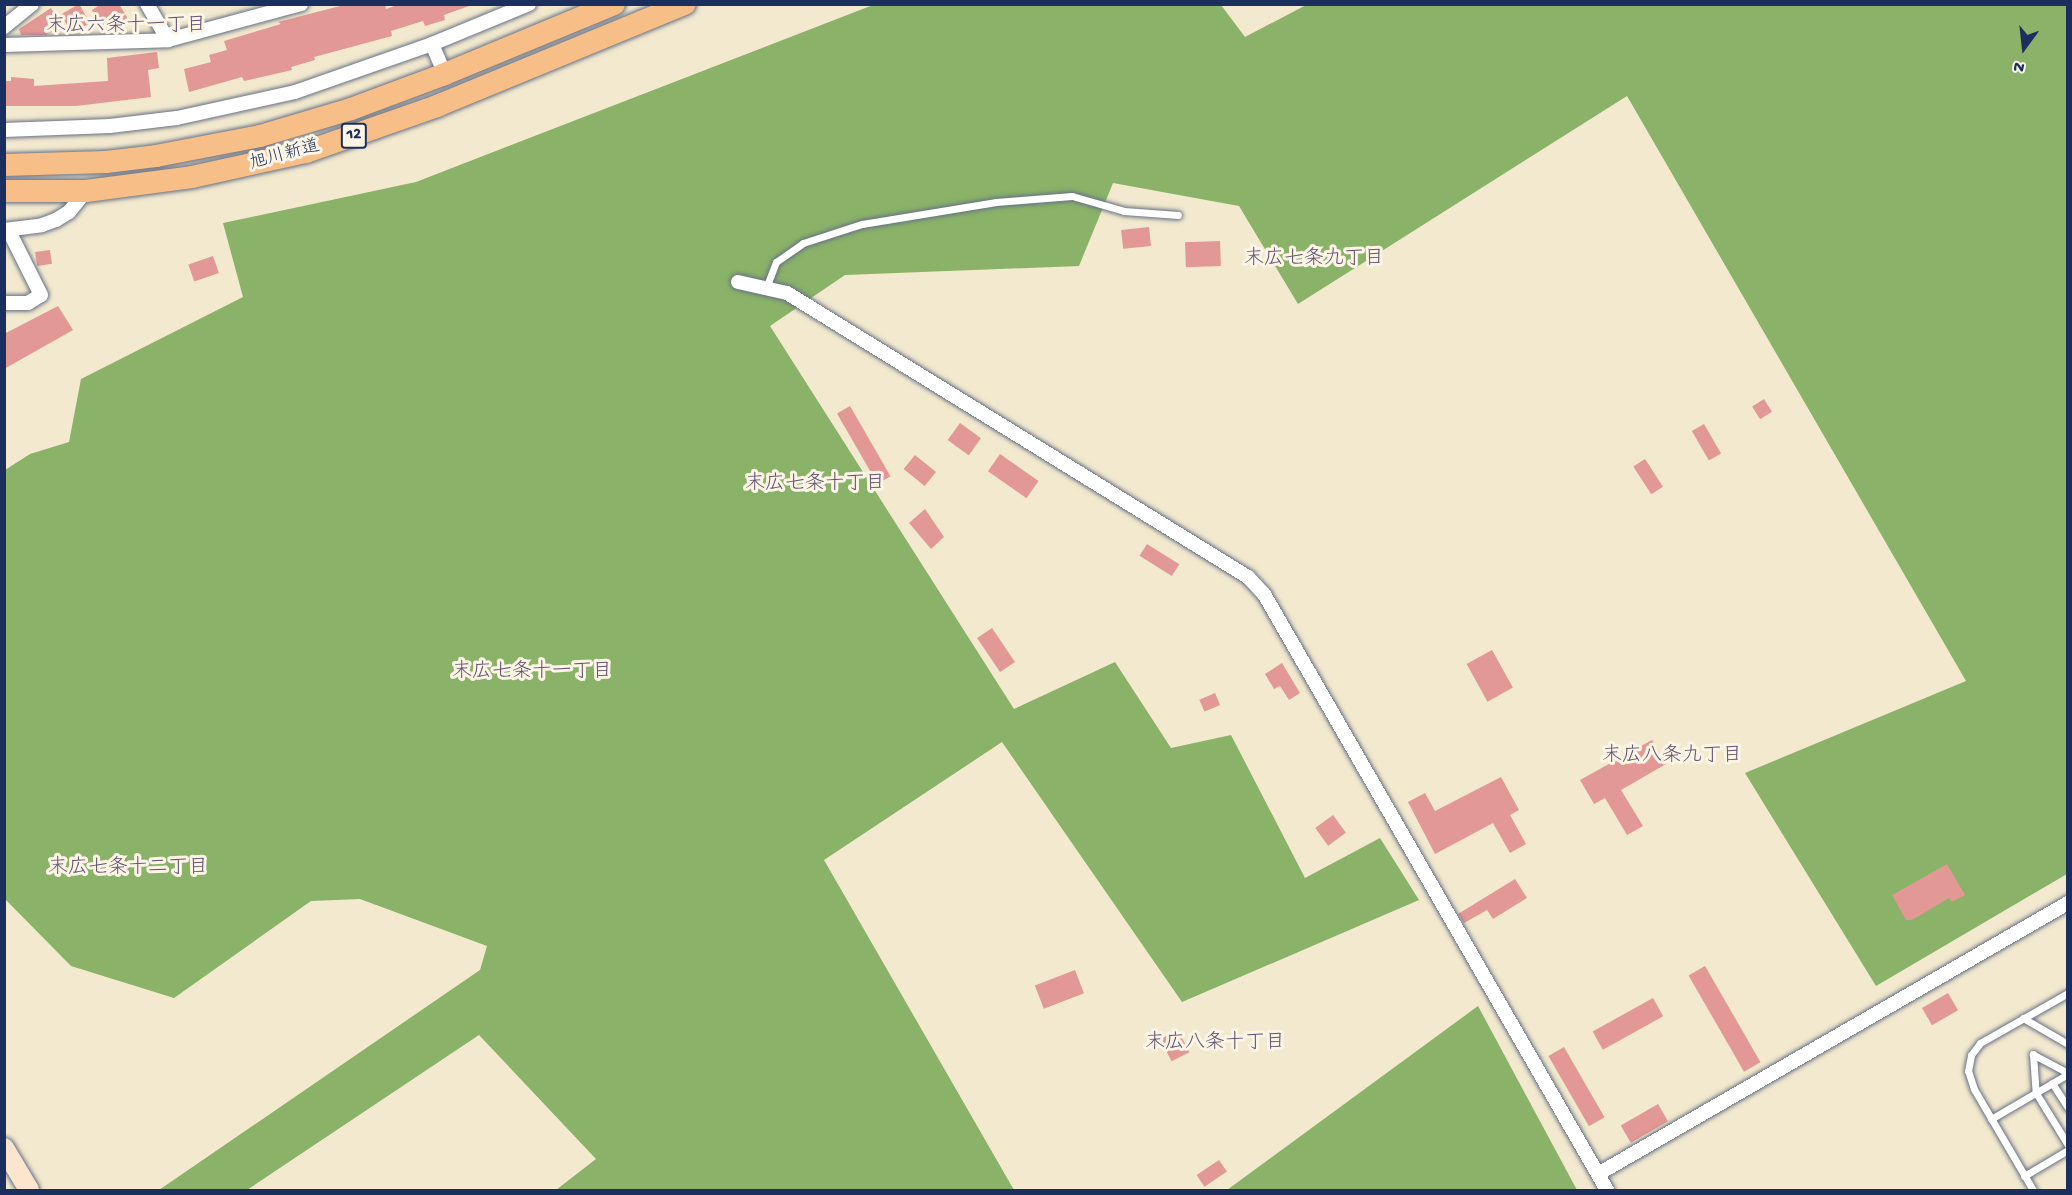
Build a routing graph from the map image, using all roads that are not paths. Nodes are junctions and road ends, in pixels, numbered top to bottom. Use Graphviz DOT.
graph roads {
  1 [pos="32,4"];
  2 [pos="147,4"];
  3 [pos="301,4"];
  4 [pos="529,4"];
  5 [pos="614,4"];
  6 [pos="685,4"];
  7 [pos="279,7"];
  8 [pos="4,27"];
  9 [pos="168,40"];
  10 [pos="432,44"];
  11 [pos="4,45"];
  12 [pos="445,74"];
  13 [pos="4,130"];
  14 [pos="4,165"];
  15 [pos="4,191"];
  16 [pos="86,191"];
  17 [pos="1178,215"];
  18 [pos="7,230"];
  19 [pos="738,282"];
  20 [pos="765,288"];
  21 [pos="4,303"];
  22 [pos="2067,903"];
  23 [pos="2067,993"];
  24 [pos="2023,1018"];
  25 [pos="2067,1044"];
  26 [pos="2067,1074"];
  27 [pos="2052,1083"];
  28 [pos="2036,1093"];
  29 [pos="2067,1108"];
  30 [pos="1991,1119"];
  31 [pos="2067,1145"];
  32 [pos="4,1148"];
  33 [pos="2067,1150"];
  34 [pos="1598,1174"];
  35 [pos="2024,1176"];
  36 [pos="29,1191"];
  37 [pos="1608,1191"];
  38 [pos="2033,1191"];
  1 -- 8 [label="street"];
  2 -- 9 [label="street"];
  3 -- 7 [label="street"];
  4 -- 10 [label="street"];
  5 -- 12 [label="highway, 旭川新道 / 12"];
  6 -- 16 [label="highway, 旭川新道 / 12"];
  7 -- 9 [label="street"];
  9 -- 11 [label="street"];
  10 -- 12 [label="street"];
  10 -- 13 [label="street"];
  12 -- 14 [label="highway, 旭川新道 / 12"];
  15 -- 16 [label="highway, 旭川新道 / 12"];
  16 -- 18 [label="street"];
  17 -- 20 [label="lane"];
  18 -- 21 [label="street"];
  19 -- 20 [label="street"];
  20 -- 34 [label="street"];
  22 -- 34 [label="street"];
  23 -- 24 [label="lane"];
  24 -- 25 [label="lane"];
  24 -- 30 [label="lane"];
  26 -- 27 [label="lane"];
  26 -- 28 [label="lane"];
  27 -- 28 [label="lane"];
  27 -- 29 [label="lane"];
  28 -- 30 [label="lane"];
  28 -- 31 [label="lane"];
  30 -- 35 [label="lane"];
  32 -- 36 [label="main road"];
  33 -- 35 [label="lane"];
  34 -- 37 [label="street"];
  35 -- 38 [label="lane"];
}
